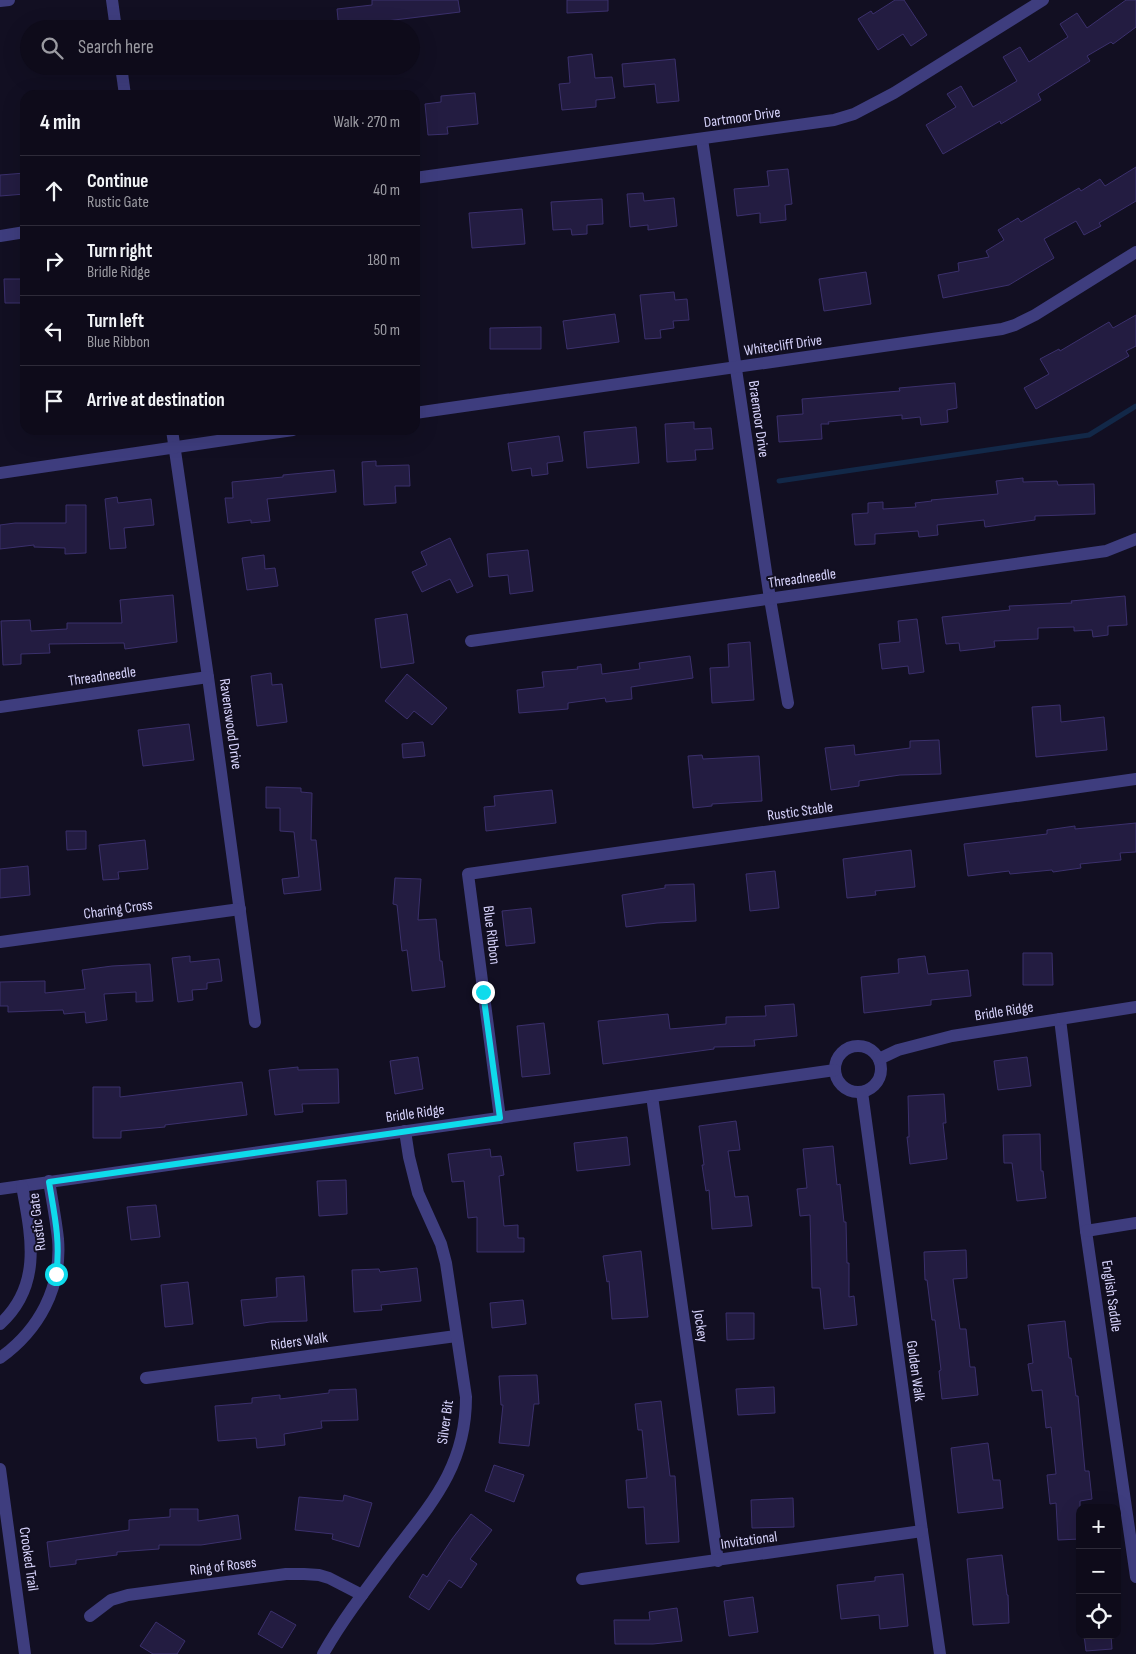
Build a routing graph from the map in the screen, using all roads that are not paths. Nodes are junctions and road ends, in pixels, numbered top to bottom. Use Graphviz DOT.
graph roads {
  1 [pos="9,0"];
  2 [pos="112,0"];
  3 [pos="1043,0"];
  4 [pos="0,1"];
  5 [pos="115,20"];
  6 [pos="122,75"];
  7 [pos="124,90"];
  8 [pos="702,139"];
  9 [pos="420,177"];
  10 [pos="20,233"];
  11 [pos="0,236"];
  12 [pos="1136,252"];
  13 [pos="735,368"];
  14 [pos="420,412"];
  15 [pos="173,435"];
  16 [pos="258,435"];
  17 [pos="174,447"];
  18 [pos="0,473"];
  19 [pos="1136,539"];
  20 [pos="770,599"];
  21 [pos="470,641"];
  22 [pos="208,677"];
  23 [pos="788,703"];
  24 [pos="0,707"];
  25 [pos="1136,779"];
  26 [pos="468,874"];
  27 [pos="240,908"];
  28 [pos="0,942"];
  29 [pos="1136,1007"];
  30 [pos="1060,1019"];
  31 [pos="255,1022"];
  32 [pos="879,1059"];
  33 [pos="834,1070"];
  34 [pos="862,1092"];
  35 [pos="652,1096"];
  36 [pos="500,1118"];
  37 [pos="404,1131"];
  38 [pos="49,1182"];
  39 [pos="22,1186"];
  40 [pos="0,1189"];
  41 [pos="1136,1223"];
  42 [pos="1086,1231"];
  43 [pos="0,1324"];
  44 [pos="456,1336"];
  45 [pos="0,1358"];
  46 [pos="146,1378"];
  47 [pos="0,1469"];
  48 [pos="922,1531"];
  49 [pos="718,1561"];
  50 [pos="1136,1577"];
  51 [pos="582,1580"];
  52 [pos="362,1595"];
  53 [pos="90,1616"];
  54 [pos="25,1654"];
  55 [pos="323,1654"];
  56 [pos="940,1654"];
  1 -- 4 [label="street"];
  2 -- 5 [label="street"];
  3 -- 8 [label="street, Dartmoor Drive"];
  6 -- 7 [label="street"];
  8 -- 9 [label="street, Dartmoor Drive"];
  8 -- 13 [label="street, Braemoor Drive"];
  10 -- 11 [label="street"];
  12 -- 13 [label="street, Whitecliff Drive"];
  13 -- 14 [label="street, Whitecliff Drive"];
  13 -- 20 [label="street, Braemoor Drive"];
  15 -- 17 [label="street, Ravenswood Drive"];
  16 -- 17 [label="street"];
  17 -- 18 [label="street"];
  17 -- 22 [label="street, Ravenswood Drive"];
  19 -- 20 [label="street, Threadneedle"];
  20 -- 21 [label="street, Threadneedle"];
  20 -- 23 [label="street, Braemoor Drive"];
  22 -- 24 [label="street, Threadneedle"];
  22 -- 27 [label="street, Ravenswood Drive"];
  25 -- 26 [label="street, Rustic Stable"];
  26 -- 36 [label="street, Blue Ribbon"];
  27 -- 28 [label="street, Charing Cross"];
  27 -- 31 [label="street, Ravenswood Drive"];
  29 -- 30 [label="street, Bridle Ridge"];
  30 -- 32 [label="street, Bridle Ridge"];
  30 -- 42 [label="street, English Saddle"];
  32 -- 33 [label="street"];
  32 -- 34 [label="street"];
  33 -- 34 [label="street"];
  33 -- 35 [label="street, Bridle Ridge"];
  34 -- 48 [label="street, Golden Walk"];
  35 -- 36 [label="street, Bridle Ridge"];
  35 -- 49 [label="street, Jockey"];
  36 -- 37 [label="street, Bridle Ridge"];
  37 -- 38 [label="street, Bridle Ridge"];
  37 -- 44 [label="street, Silver Bit"];
  38 -- 39 [label="street, Bridle Ridge"];
  38 -- 45 [label="street, Rustic Gate"];
  39 -- 40 [label="street, Bridle Ridge"];
  39 -- 43 [label="street, Rustic Gate"];
  41 -- 42 [label="street"];
  42 -- 50 [label="street, English Saddle"];
  44 -- 46 [label="street, Riders Walk"];
  44 -- 52 [label="street, Silver Bit"];
  47 -- 54 [label="street, Crooked Trail"];
  48 -- 49 [label="street, Invitational"];
  48 -- 56 [label="street, Golden Walk"];
  49 -- 51 [label="street, Invitational"];
  52 -- 53 [label="street, Ring of Roses"];
  52 -- 55 [label="street, Silver Bit"];
}
